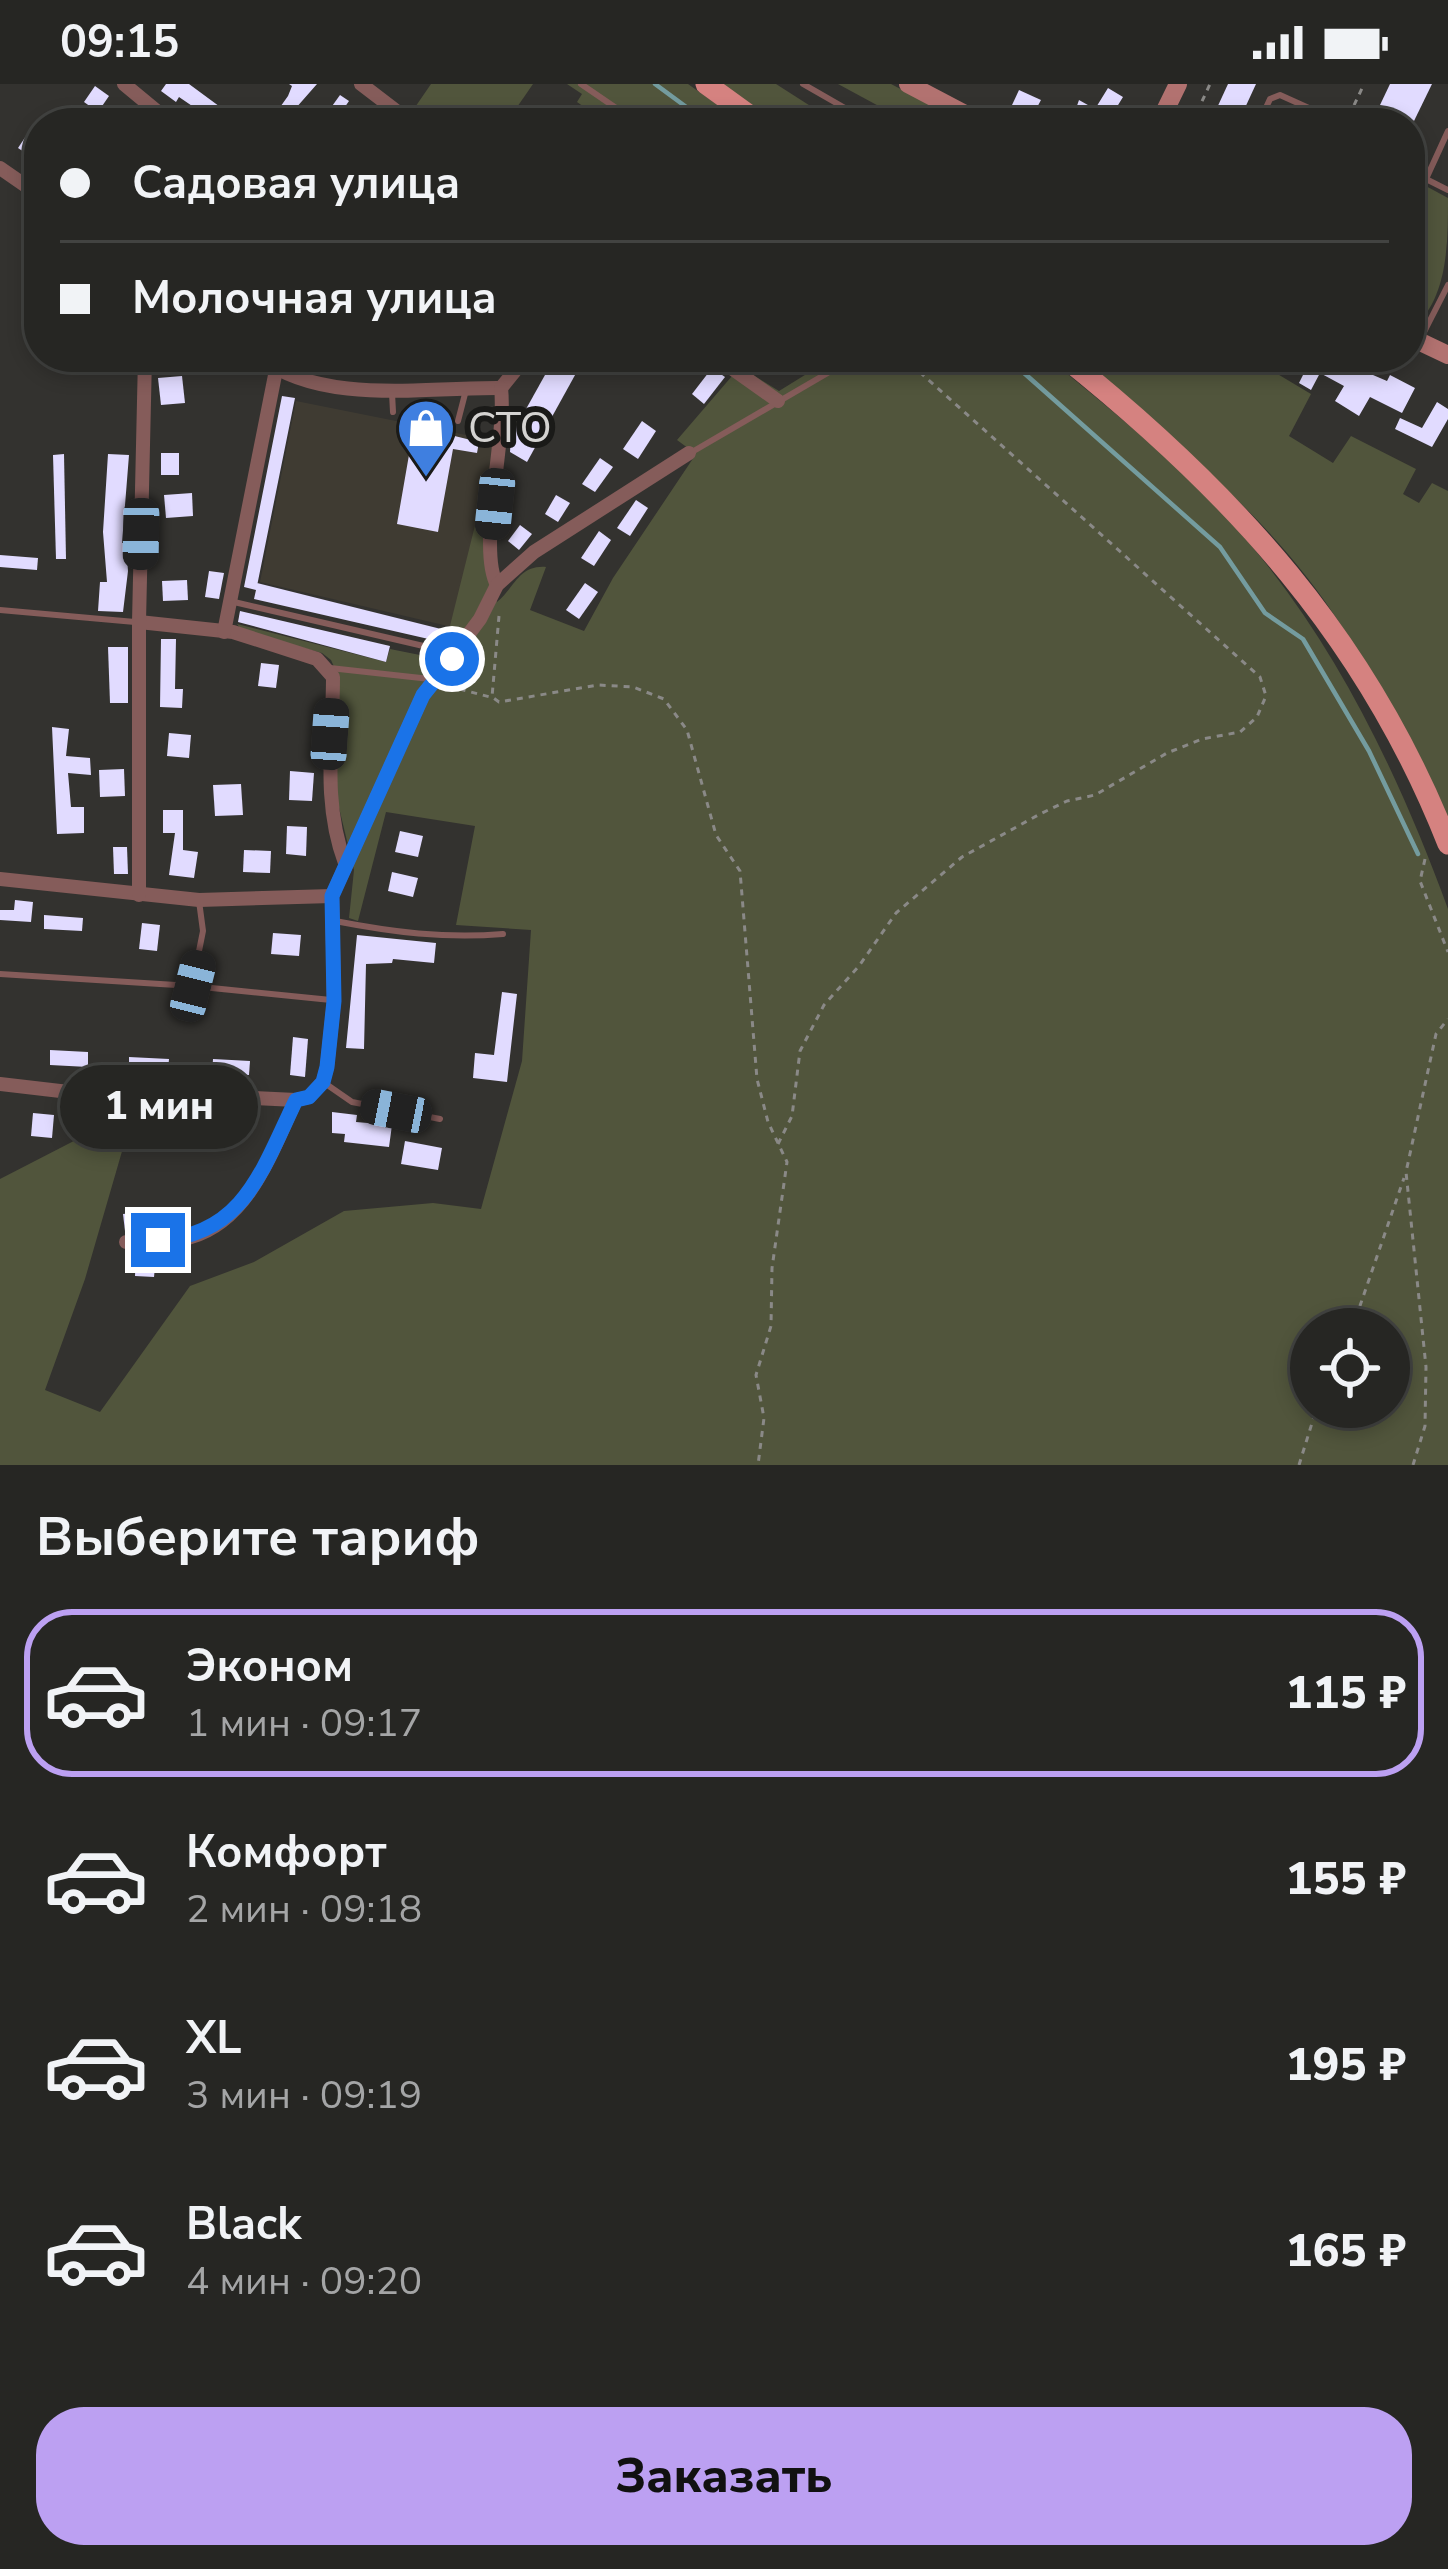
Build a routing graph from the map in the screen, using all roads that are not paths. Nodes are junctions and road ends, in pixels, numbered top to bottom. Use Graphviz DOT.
graph roads {
  1 [pos="124,84"];
  2 [pos="361,84"];
  3 [pos="581,84"];
  4 [pos="706,84"];
  5 [pos="803,84"];
  6 [pos="908,84"];
  7 [pos="153,108"];
  8 [pos="392,108"];
  9 [pos="616,108"];
  10 [pos="739,108"];
  11 [pos="845,108"];
  12 [pos="954,108"];
  13 [pos="1266,108"];
  14 [pos="1310,108"];
  15 [pos="1448,131"];
  16 [pos="1426,178"];
  17 [pos="1448,190"];
  18 [pos="1448,285"];
  19 [pos="1425,323"];
  20 [pos="146,372"];
  21 [pos="276,372"];
  22 [pos="282,372"];
  23 [pos="514,372"];
  24 [pos="737,372"];
  25 [pos="829,372"];
  26 [pos="1082,372"];
  27 [pos="501,388"];
  28 [pos="466,389"];
  29 [pos="392,393"];
  30 [pos="778,401"];
  31 [pos="393,412"];
  32 [pos="458,421"];
  33 [pos="689,453"];
  34 [pos="497,585"];
  35 [pos="230,601"];
  36 [pos="0,610"];
  37 [pos="139,622"];
  38 [pos="224,632"];
  39 [pos="432,648"];
  40 [pos="327,668"];
  41 [pos="433,680"];
  42 [pos="1448,844"];
  43 [pos="345,863"];
  44 [pos="0,879"];
  45 [pos="139,895"];
  46 [pos="332,896"];
  47 [pos="199,899"];
  48 [pos="335,921"];
  49 [pos="503,934"];
  50 [pos="0,974"];
  51 [pos="193,986"];
  52 [pos="334,1001"];
  53 [pos="323,1082"];
  54 [pos="0,1084"];
  55 [pos="296,1100"];
  56 [pos="440,1119"];
  57 [pos="126,1242"];
  1 -- 7 [label="street"];
  2 -- 8 [label="street"];
  3 -- 9 [label="lane"];
  4 -- 10 [label="main road"];
  5 -- 11 [label="lane"];
  6 -- 12 [label="street"];
  13 -- 14 [label="lane"];
  15 -- 16 [label="lane"];
  16 -- 17 [label="lane"];
  18 -- 19 [label="lane"];
  20 -- 37 [label="street"];
  21 -- 35 [label="street"];
  22 -- 29 [label="street"];
  23 -- 27 [label="street"];
  24 -- 30 [label="street"];
  25 -- 30 [label="lane"];
  26 -- 42 [label="main road"];
  27 -- 28 [label="street"];
  27 -- 34 [label="street"];
  28 -- 29 [label="street"];
  28 -- 32 [label="lane"];
  29 -- 31 [label="lane"];
  30 -- 33 [label="lane"];
  33 -- 34 [label="street"];
  34 -- 41 [label="street"];
  35 -- 38 [label="street"];
  35 -- 39 [label="lane"];
  36 -- 37 [label="lane"];
  37 -- 38 [label="street"];
  37 -- 45 [label="street"];
  38 -- 40 [label="street"];
  40 -- 41 [label="lane"];
  40 -- 43 [label="street"];
  41 -- 43 [label="street"];
  43 -- 46 [label="street"];
  44 -- 45 [label="street"];
  45 -- 47 [label="street"];
  46 -- 47 [label="street"];
  46 -- 48 [label="street"];
  47 -- 51 [label="lane"];
  48 -- 49 [label="lane"];
  48 -- 52 [label="street"];
  50 -- 51 [label="lane"];
  51 -- 52 [label="lane"];
  52 -- 53 [label="street"];
  53 -- 55 [label="street"];
  53 -- 56 [label="lane"];
  54 -- 55 [label="street"];
  55 -- 57 [label="street"];
}
